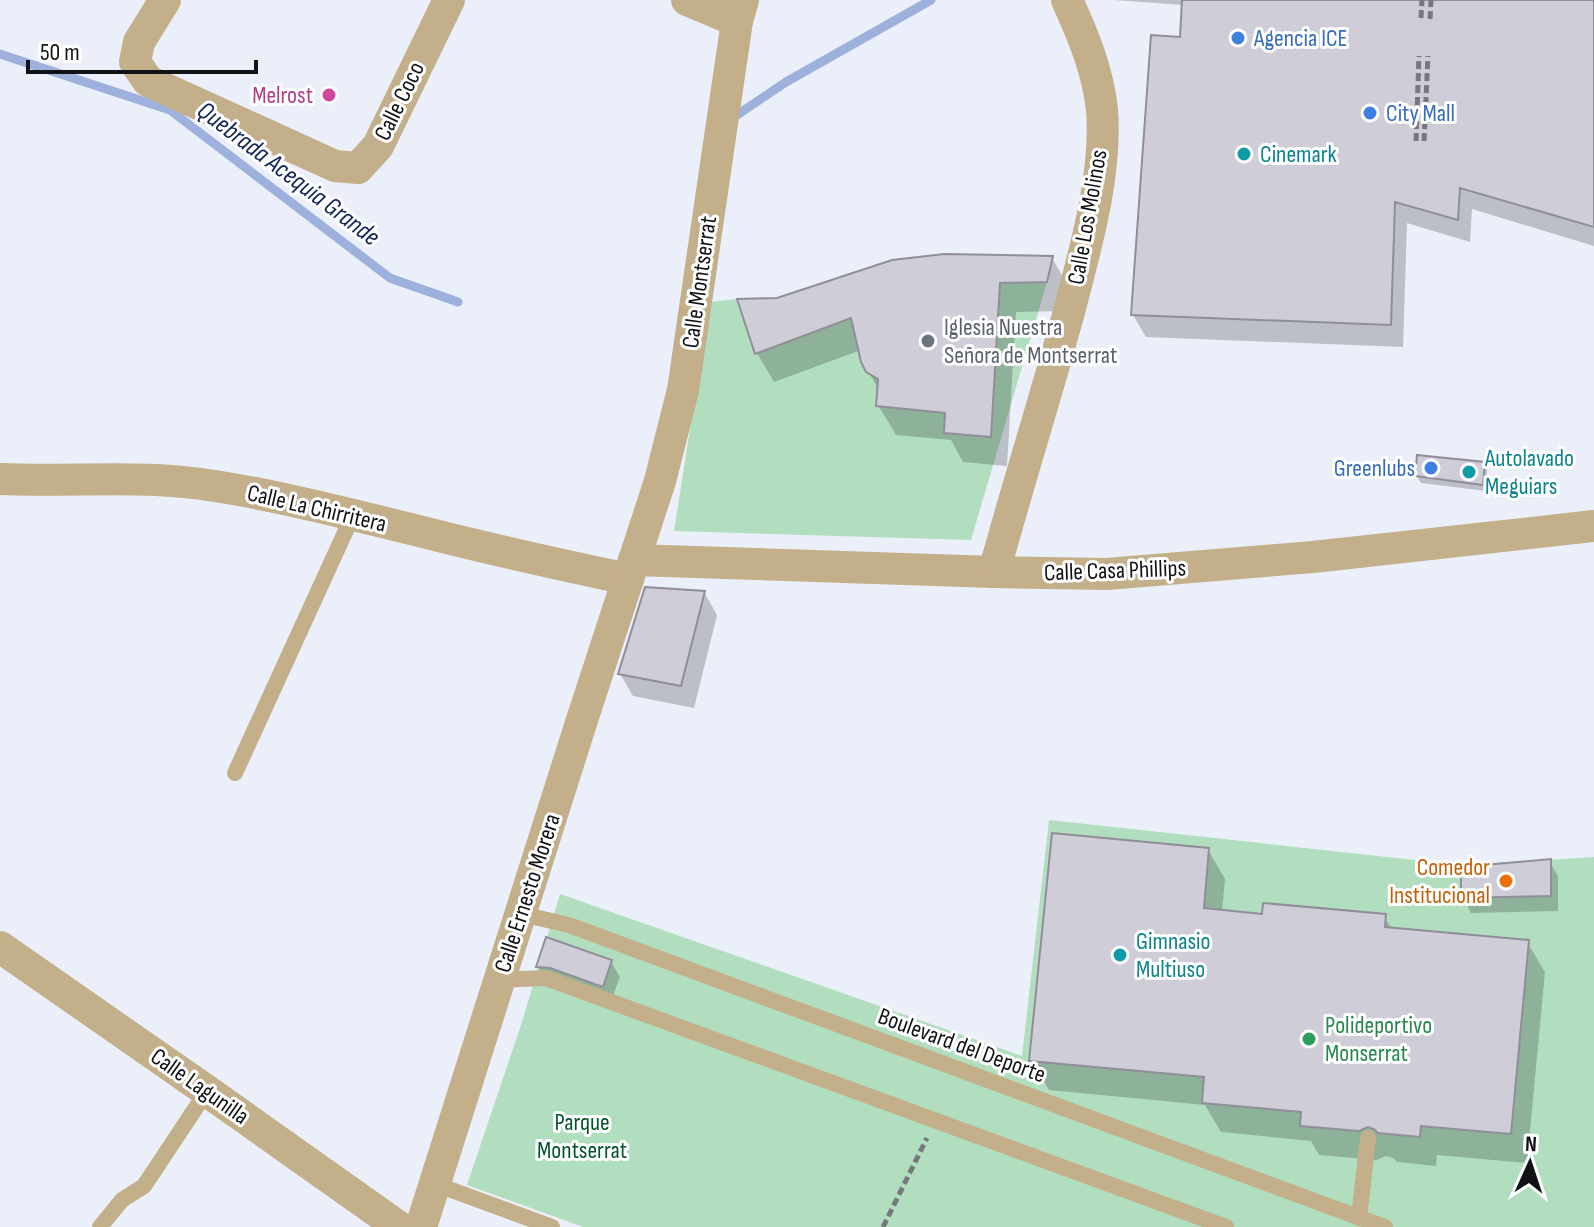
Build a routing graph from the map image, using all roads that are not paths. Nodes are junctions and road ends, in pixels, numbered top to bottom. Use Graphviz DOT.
graph roads {
  1 [pos="165,0"];
  2 [pos="449,0"];
  3 [pos="687,0"];
  4 [pos="1067,0"];
  5 [pos="740,11"];
  6 [pos="0,479"];
  7 [pos="353,515"];
  8 [pos="1594,526"];
  9 [pos="631,569"];
  10 [pos="994,572"];
  11 [pos="235,773"];
  12 [pos="521,914"];
  13 [pos="0,947"];
  14 [pos="499,980"];
  15 [pos="207,1091"];
  16 [pos="1368,1138"];
  17 [pos="435,1184"];
  18 [pos="1359,1218"];
  19 [pos="100,1227"];
  20 [pos="399,1227"];
  21 [pos="421,1227"];
  22 [pos="552,1227"];
  23 [pos="1226,1227"];
  24 [pos="1385,1227"];
  1 -- 2 [label="street, Calle Coco"];
  3 -- 5 [label="street"];
  4 -- 10 [label="street, Calle Los Molinos"];
  5 -- 9 [label="street, Calle Montserrat"];
  6 -- 7 [label="street, Calle La Chirritera"];
  7 -- 9 [label="street, Calle La Chirritera"];
  7 -- 11 [label="lane"];
  8 -- 10 [label="street, Calle Casa Phillips"];
  9 -- 10 [label="street, Calle Casa Phillips"];
  9 -- 12 [label="street, Calle Ernesto Morera"];
  12 -- 14 [label="street, Calle Ernesto Morera"];
  12 -- 18 [label="lane, Boulevard del Deporte"];
  13 -- 15 [label="street, Calle Lagunilla"];
  14 -- 17 [label="street, Calle Ernesto Morera"];
  14 -- 23 [label="lane"];
  15 -- 19 [label="lane"];
  15 -- 20 [label="street, Calle Lagunilla"];
  16 -- 18 [label="lane"];
  17 -- 21 [label="street, Calle Ernesto Morera"];
  17 -- 22 [label="lane"];
  18 -- 24 [label="lane, Boulevard del Deporte"];
}
